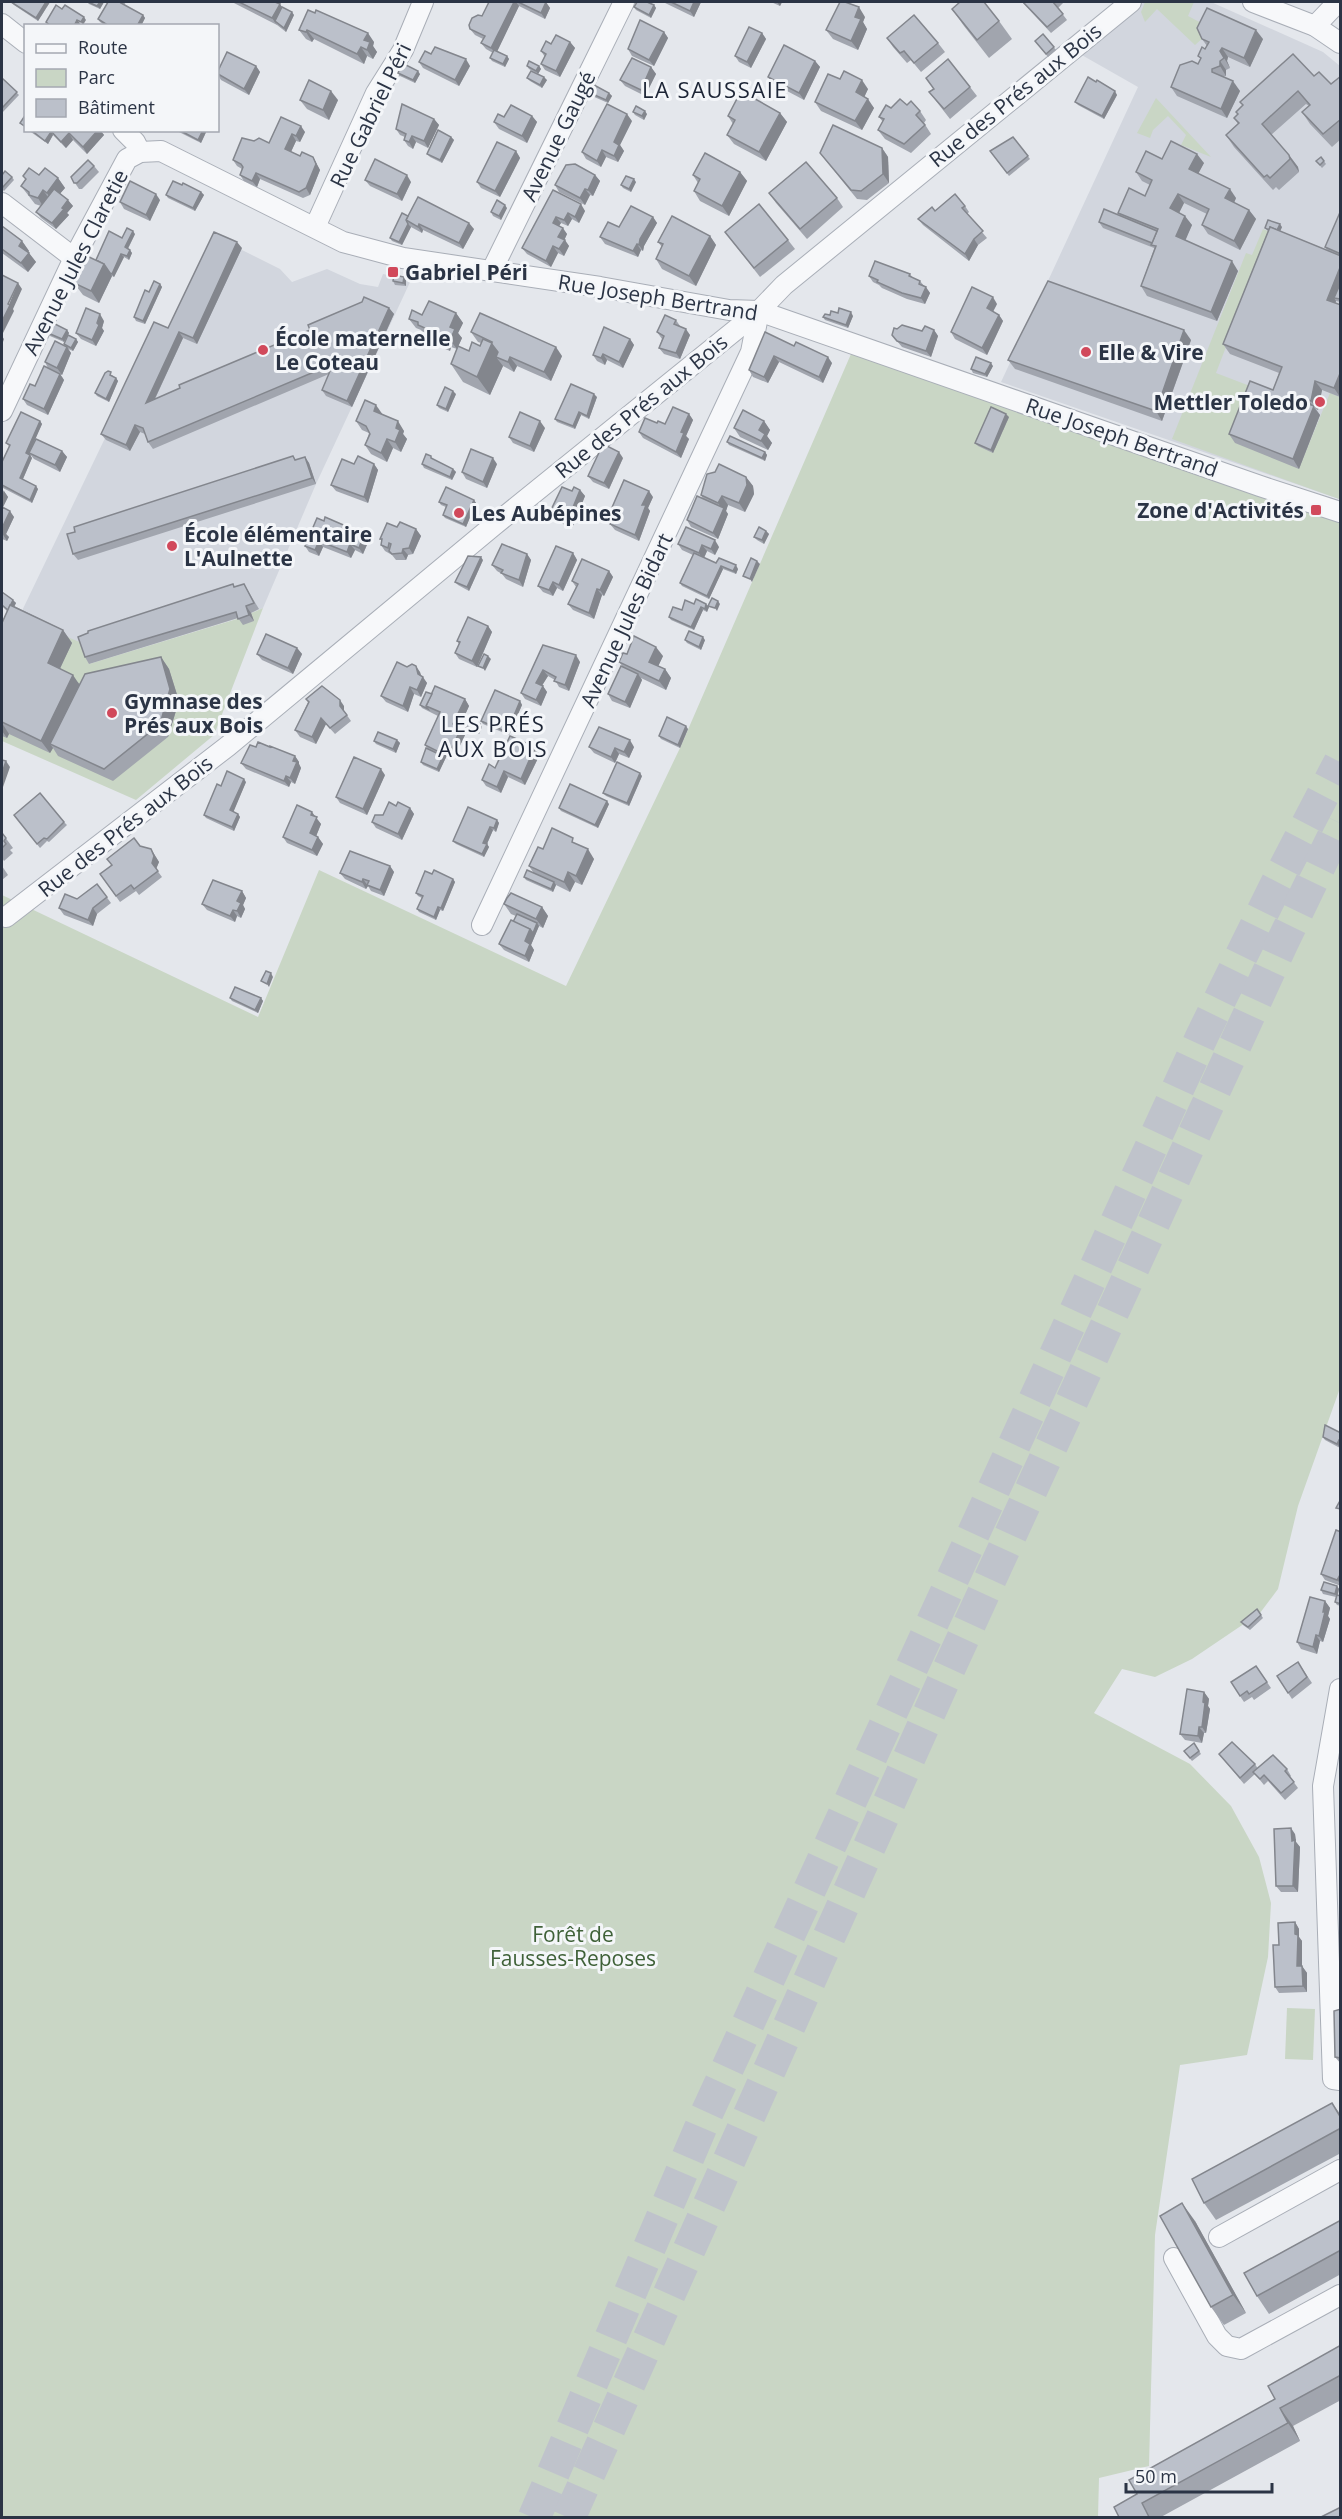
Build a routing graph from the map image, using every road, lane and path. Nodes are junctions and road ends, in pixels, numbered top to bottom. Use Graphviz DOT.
graph roads {
  1 [pos="423,2"];
  2 [pos="624,2"];
  3 [pos="1253,2"];
  4 [pos="1338,2"];
  5 [pos="1124,4"];
  6 [pos="2,24"];
  7 [pos="1315,26"];
  8 [pos="24,41"];
  9 [pos="1341,43"];
  10 [pos="125,132"];
  11 [pos="140,152"];
  12 [pos="2,203"];
  13 [pos="315,228"];
  14 [pos="74,258"];
  15 [pos="492,270"];
  16 [pos="759,311"];
  17 [pos="2,411"];
  18 [pos="1341,512"];
  19 [pos="6,917"];
  20 [pos="482,925"];
  21 [pos="1341,1689"];
  22 [pos="1336,2010"];
  23 [pos="1337,2079"];
  24 [pos="1341,2170"];
  25 [pos="1219,2237"];
  26 [pos="1174,2259"];
  27 [pos="1341,2295"];
  1 -- 13 [label="street, Rue Gabriel Péri"];
  2 -- 15 [label="street, Avenue Gaugé"];
  3 -- 7 [label="street"];
  4 -- 7 [label="street"];
  5 -- 16 [label="street, Rue des Prés aux Bois"];
  6 -- 8 [label="street"];
  7 -- 9 [label="street"];
  10 -- 11 [label="street"];
  11 -- 13 [label="street, Rue Joseph Bertrand"];
  11 -- 14 [label="street, Avenue Jules Claretie"];
  12 -- 14 [label="street"];
  13 -- 15 [label="street, Rue Joseph Bertrand"];
  14 -- 17 [label="street, Avenue Jules Claretie"];
  15 -- 16 [label="street, Rue Joseph Bertrand"];
  16 -- 18 [label="street, Rue Joseph Bertrand"];
  16 -- 19 [label="street, Rue des Prés aux Bois"];
  16 -- 20 [label="street, Avenue Jules Bidart"];
  21 -- 22 [label="street"];
  22 -- 23 [label="street"];
  24 -- 25 [label="street"];
  26 -- 27 [label="street"];
}
